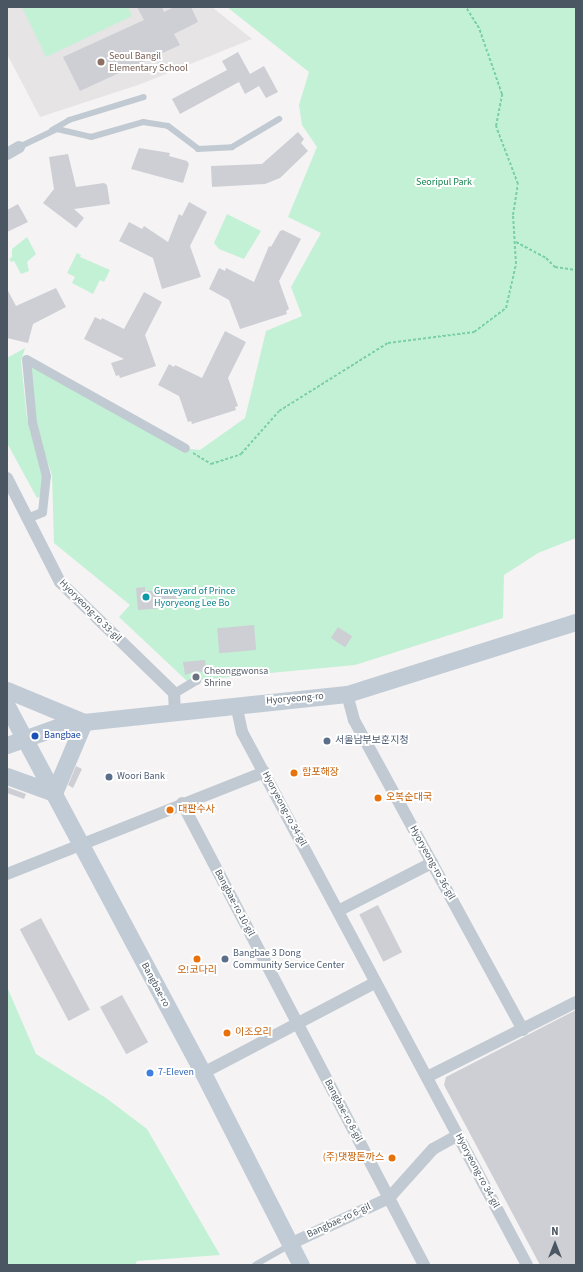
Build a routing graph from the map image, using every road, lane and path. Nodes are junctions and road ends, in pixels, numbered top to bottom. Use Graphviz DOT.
graph roads {
  1 [pos="466,7"];
  2 [pos="144,97"];
  3 [pos="279,119"];
  4 [pos="19,147"];
  5 [pos="7,154"];
  6 [pos="515,241"];
  7 [pos="576,270"];
  8 [pos="185,448"];
  9 [pos="7,478"];
  10 [pos="27,518"];
  11 [pos="576,622"];
  12 [pos="196,677"];
  13 [pos="7,690"];
  14 [pos="174,693"];
  15 [pos="347,694"];
  16 [pos="236,704"];
  17 [pos="7,706"];
  18 [pos="175,711"];
  19 [pos="84,722"];
  20 [pos="26,738"];
  21 [pos="7,745"];
  22 [pos="265,772"];
  23 [pos="7,776"];
  24 [pos="54,793"];
  25 [pos="182,803"];
  26 [pos="79,844"];
  27 [pos="432,863"];
  28 [pos="7,874"];
  29 [pos="338,911"];
  30 [pos="376,982"];
  31 [pos="576,1002"];
  32 [pos="297,1023"];
  33 [pos="523,1030"];
  34 [pos="203,1073"];
  35 [pos="427,1078"];
  36 [pos="458,1135"];
  37 [pos="389,1198"];
  38 [pos="290,1244"];
  39 [pos="255,1265"];
  40 [pos="301,1265"];
  41 [pos="424,1265"];
  42 [pos="527,1265"];
  1 -- 6 [label="path"];
  2 -- 4 [label="lane"];
  3 -- 4 [label="lane"];
  4 -- 5 [label="street"];
  6 -- 7 [label="path"];
  6 -- 8 [label="path"];
  8 -- 10 [label="street"];
  9 -- 10 [label="street, Hyoryeong-ro 33-gil"];
  10 -- 14 [label="street, Hyoryeong-ro 33-gil"];
  11 -- 15 [label="main road, Hyoryeong-ro"];
  12 -- 14 [label="street"];
  13 -- 19 [label="main road"];
  14 -- 18 [label="street"];
  15 -- 16 [label="main road, Hyoryeong-ro"];
  15 -- 27 [label="street, Hyoryeong-ro 36-gil"];
  16 -- 18 [label="main road, Hyoryeong-ro"];
  16 -- 22 [label="street, Hyoryeong-ro 34-gil"];
  17 -- 20 [label="main road, Bangbae-ro"];
  18 -- 19 [label="main road, Hyoryeong-ro"];
  19 -- 20 [label="main road, Hyoryeong-ro"];
  19 -- 24 [label="main road"];
  20 -- 21 [label="main road, Hyoryeong-ro"];
  20 -- 24 [label="main road, Bangbae-ro"];
  22 -- 25 [label="street"];
  22 -- 29 [label="street, Hyoryeong-ro 34-gil"];
  23 -- 24 [label="main road"];
  24 -- 26 [label="main road, Bangbae-ro"];
  25 -- 26 [label="street"];
  25 -- 32 [label="street, Bangbae-ro 10-gil"];
  26 -- 28 [label="street"];
  26 -- 34 [label="main road, Bangbae-ro"];
  27 -- 29 [label="street"];
  27 -- 33 [label="street, Hyoryeong-ro 36-gil"];
  29 -- 30 [label="street, Hyoryeong-ro 34-gil"];
  30 -- 32 [label="street"];
  30 -- 35 [label="street, Hyoryeong-ro 34-gil"];
  31 -- 33 [label="street"];
  32 -- 34 [label="street"];
  32 -- 37 [label="street, Bangbae-ro 8-gil"];
  33 -- 35 [label="street"];
  34 -- 38 [label="main road, Bangbae-ro"];
  35 -- 36 [label="street, Hyoryeong-ro 34-gil"];
  36 -- 37 [label="street, Bangbae-ro 6-gil"];
  36 -- 42 [label="street, Hyoryeong-ro 34-gil"];
  37 -- 38 [label="street, Bangbae-ro 6-gil"];
  37 -- 41 [label="street"];
  38 -- 39 [label="lane"];
  38 -- 40 [label="main road, Bangbae-ro"];
}
